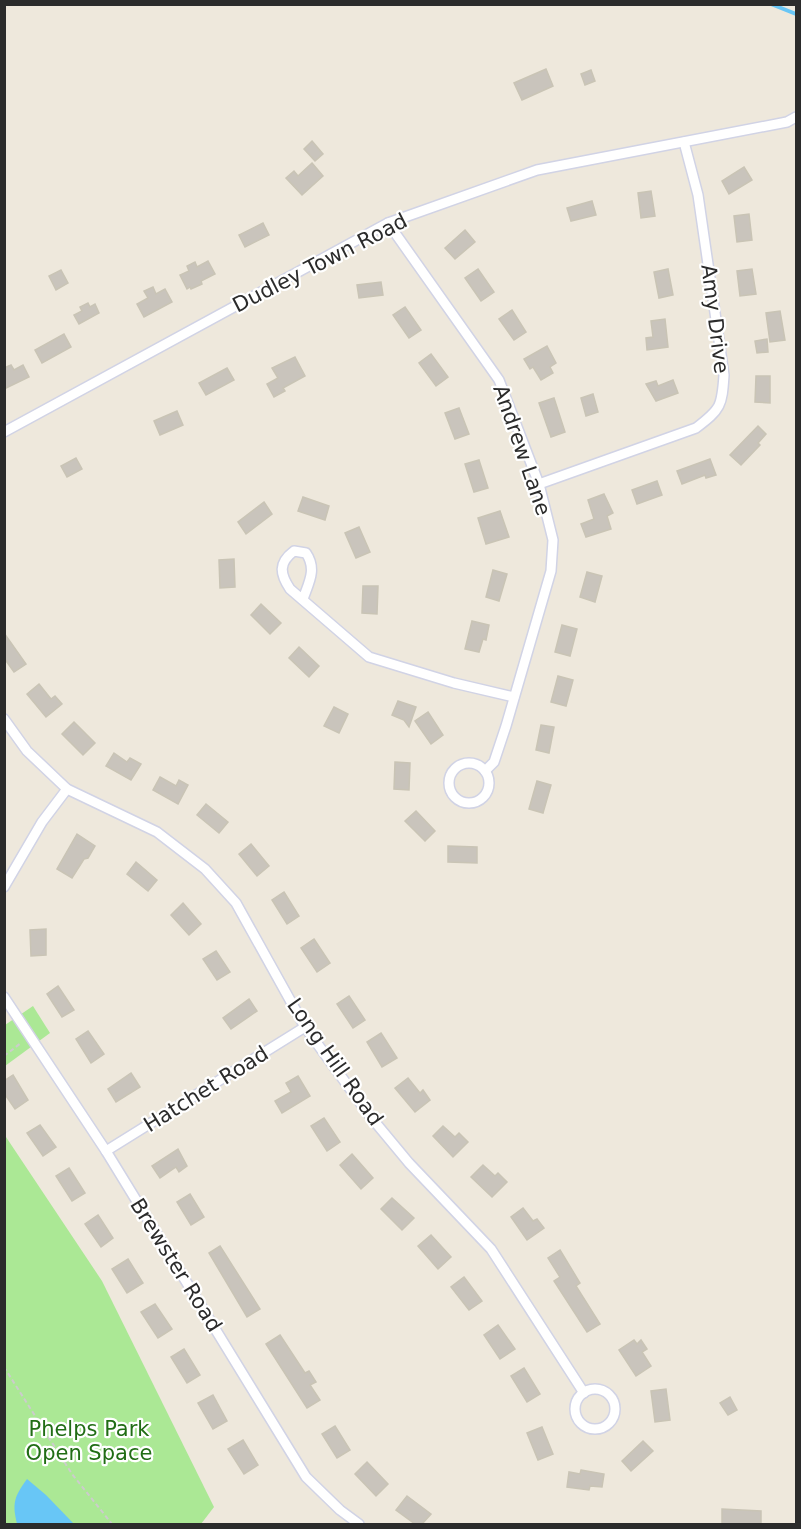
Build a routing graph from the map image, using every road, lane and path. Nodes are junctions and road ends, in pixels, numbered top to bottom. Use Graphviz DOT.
graph roads {
  1 [pos="796,117"];
  2 [pos="684,142"];
  3 [pos="388,223"];
  4 [pos="4,432"];
  5 [pos="539,484"];
  6 [pos="303,599"];
  7 [pos="514,697"];
  8 [pos="4,720"];
  9 [pos="485,771"];
  10 [pos="67,789"];
  11 [pos="4,887"];
  12 [pos="4,997"];
  13 [pos="305,1027"];
  14 [pos="23,1042"];
  15 [pos="4,1056"];
  16 [pos="106,1150"];
  17 [pos="4,1367"];
  18 [pos="584,1393"];
  19 [pos="112,1524"];
  20 [pos="358,1524"];
  1 -- 2 [label="street, Dudley Town Road"];
  2 -- 3 [label="street, Dudley Town Road"];
  2 -- 5 [label="street, Amy Drive"];
  3 -- 4 [label="street, Dudley Town Road"];
  3 -- 5 [label="street, Andrew Lane"];
  5 -- 7 [label="street, Andrew Lane"];
  6 -- 6 [label="street"];
  6 -- 7 [label="street"];
  7 -- 9 [label="street, Andrew Lane"];
  8 -- 10 [label="street, Long Hill Road"];
  9 -- 9 [label="street, Andrew Lane"];
  10 -- 11 [label="street"];
  10 -- 13 [label="street, Long Hill Road"];
  12 -- 16 [label="street, Brewster Road"];
  13 -- 16 [label="street, Hatchet Road"];
  13 -- 18 [label="street, Long Hill Road"];
  14 -- 15 [label="path"];
  16 -- 20 [label="street, Brewster Road"];
  17 -- 19 [label="path"];
  18 -- 18 [label="street"];
}
